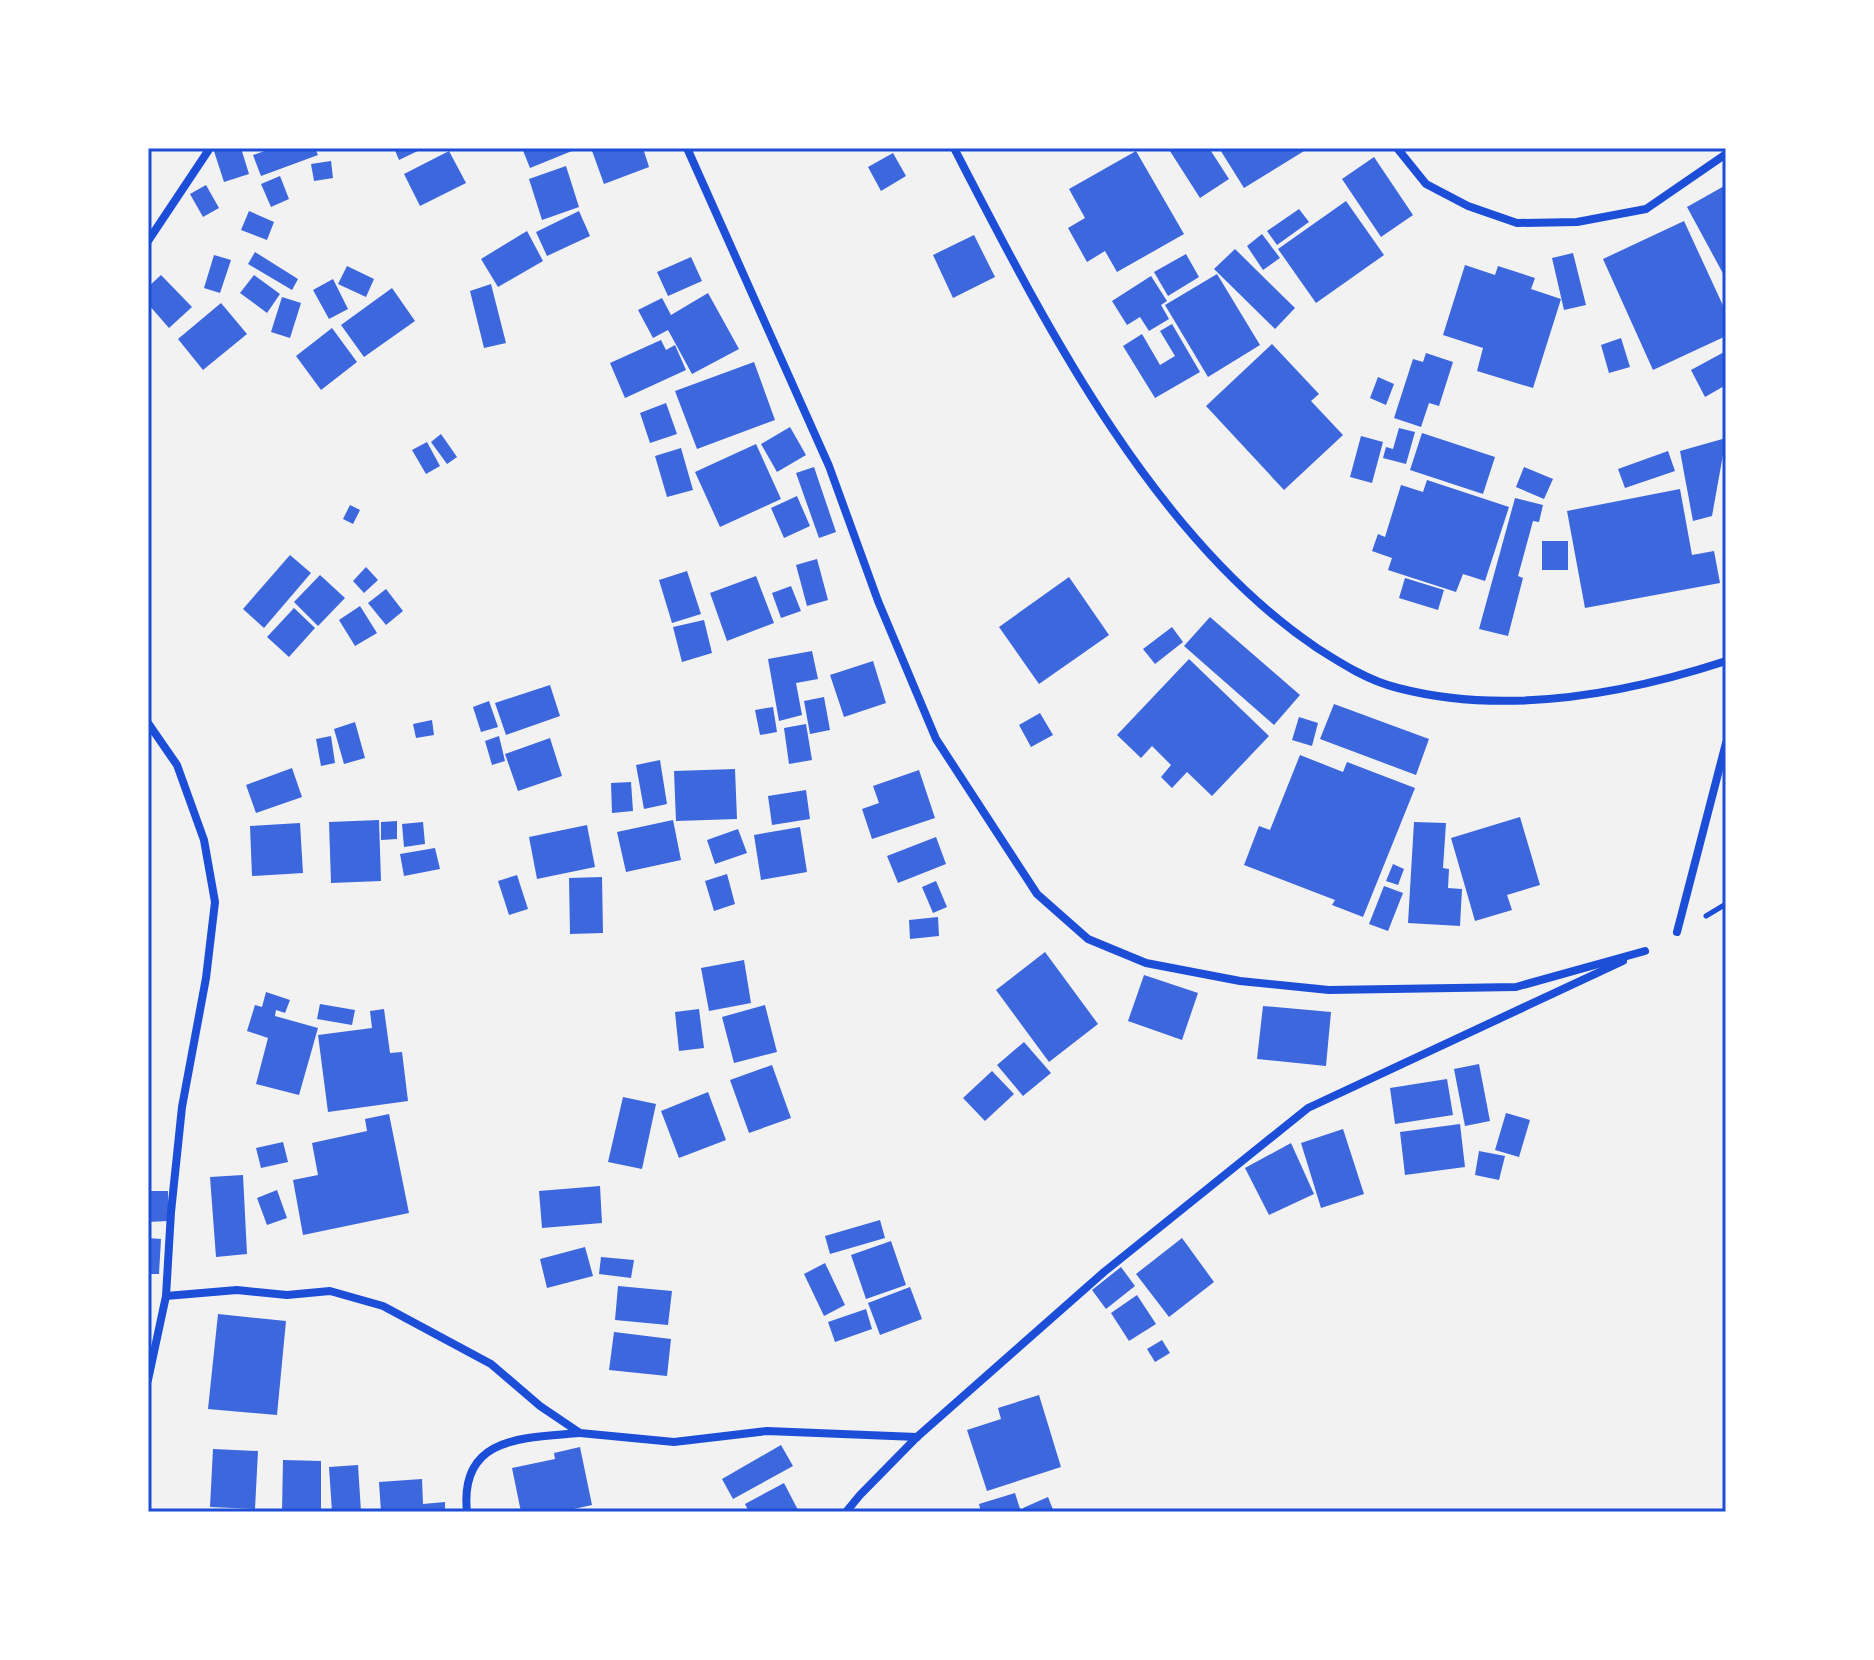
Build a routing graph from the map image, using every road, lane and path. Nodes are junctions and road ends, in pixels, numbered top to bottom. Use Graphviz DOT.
graph roads {
  1 [pos="210,148"];
  2 [pos="687,148"];
  3 [pos="954,148"];
  4 [pos="1397,148"];
  5 [pos="1726,154"];
  6 [pos="148,241"];
  7 [pos="1726,661"];
  8 [pos="148,723"];
  9 [pos="1726,743"];
  10 [pos="1677,932"];
  11 [pos="166,1296"];
  12 [pos="148,1380"];
  13 [pos="580,1433"];
  14 [pos="917,1437"];
  15 [pos="467,1512"];
  16 [pos="846,1512"];
  1 -- 6 [label="street"];
  2 -- 14 [label="street"];
  3 -- 7 [label="street"];
  4 -- 5 [label="street"];
  8 -- 11 [label="street"];
  9 -- 10 [label="street"];
  11 -- 12 [label="street"];
  11 -- 13 [label="street"];
  13 -- 14 [label="street"];
  13 -- 15 [label="street"];
  14 -- 16 [label="street"];
}
